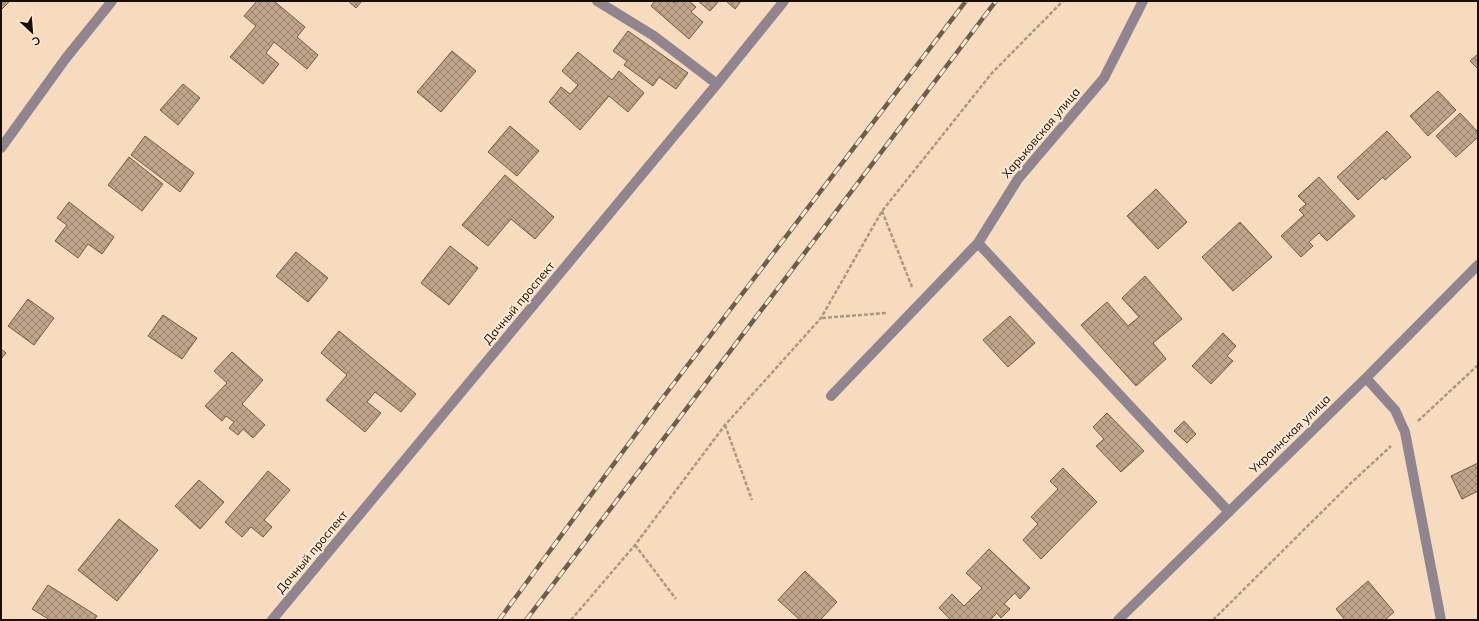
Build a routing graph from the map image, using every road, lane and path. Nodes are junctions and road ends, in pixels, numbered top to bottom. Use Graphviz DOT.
graph roads {
  1 [pos="112,1"];
  2 [pos="597,1"];
  3 [pos="784,1"];
  4 [pos="1062,1"];
  5 [pos="1143,1"];
  6 [pos="717,84"];
  7 [pos="1,148"];
  8 [pos="882,211"];
  9 [pos="978,243"];
  10 [pos="1478,265"];
  11 [pos="915,308"];
  12 [pos="821,318"];
  13 [pos="1478,365"];
  14 [pos="1366,378"];
  15 [pos="831,396"];
  16 [pos="725,424"];
  17 [pos="1406,432"];
  18 [pos="752,500"];
  19 [pos="1229,512"];
  20 [pos="634,545"];
  21 [pos="676,599"];
  22 [pos="272,620"];
  23 [pos="571,620"];
  24 [pos="1118,620"];
  25 [pos="1213,620"];
  26 [pos="1441,620"];
  1 -- 7 [label="street"];
  2 -- 6 [label="street"];
  3 -- 6 [label="street, Дачный проспект"];
  4 -- 8 [label="path"];
  5 -- 9 [label="street, Харьковская улица"];
  6 -- 22 [label="street, Дачный проспект"];
  8 -- 11 [label="path"];
  8 -- 12 [label="path"];
  9 -- 11 [label="street, Харьковская улица"];
  9 -- 19 [label="street"];
  10 -- 14 [label="street, Украинская улица"];
  11 -- 12 [label="path"];
  11 -- 15 [label="street, Харьковская улица"];
  12 -- 16 [label="path"];
  13 -- 17 [label="path"];
  14 -- 17 [label="street"];
  14 -- 19 [label="street, Украинская улица"];
  16 -- 18 [label="path"];
  16 -- 20 [label="path"];
  17 -- 25 [label="path"];
  17 -- 26 [label="street"];
  19 -- 24 [label="street, Украинская улица"];
  20 -- 21 [label="path"];
  20 -- 23 [label="path"];
}
